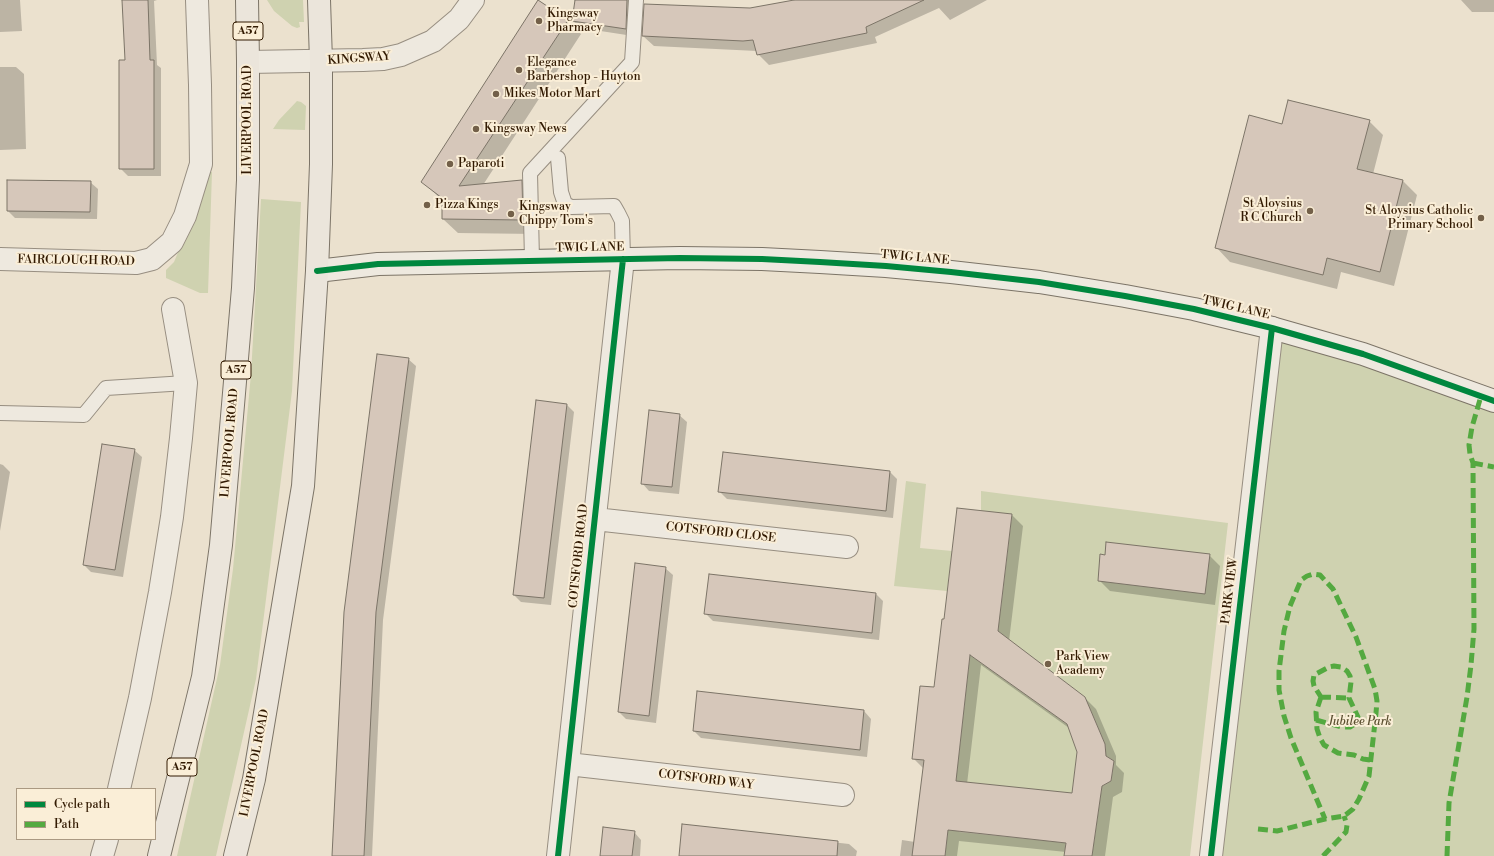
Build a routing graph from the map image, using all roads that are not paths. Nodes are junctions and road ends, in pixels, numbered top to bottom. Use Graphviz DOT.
graph roads {
  1 [pos="197,0"];
  2 [pos="247,0"];
  3 [pos="319,0"];
  4 [pos="473,0"];
  5 [pos="636,0"];
  6 [pos="321,61"];
  7 [pos="248,62"];
  8 [pos="558,158"];
  9 [pos="0,259"];
  10 [pos="623,259"];
  11 [pos="532,260"];
  12 [pos="317,271"];
  13 [pos="173,309"];
  14 [pos="1272,328"];
  15 [pos="186,383"];
  16 [pos="1494,401"];
  17 [pos="0,413"];
  18 [pos="594,519"];
  19 [pos="847,547"];
  20 [pos="568,764"];
  21 [pos="119,788"];
  22 [pos="843,795"];
  23 [pos="106,840"];
  24 [pos="102,856"];
  25 [pos="159,856"];
  26 [pos="235,856"];
  27 [pos="558,856"];
  28 [pos="1211,856"];
  1 -- 9 [label="street, FAIRCLOUGH ROAD"];
  2 -- 7 [label="highway, LIVERPOOL ROAD / A57"];
  3 -- 6 [label="highway, LIVERPOOL ROAD"];
  4 -- 6 [label="street, KINGSWAY"];
  5 -- 11 [label="lane"];
  6 -- 7 [label="street, KINGSWAY"];
  6 -- 12 [label="highway, LIVERPOOL ROAD"];
  7 -- 25 [label="highway, LIVERPOOL ROAD / A57"];
  8 -- 10 [label="lane"];
  10 -- 11 [label="street, TWIG LANE"];
  10 -- 14 [label="street, TWIG LANE"];
  10 -- 18 [label="street, COTSFORD ROAD"];
  11 -- 12 [label="street, TWIG LANE"];
  12 -- 26 [label="highway, LIVERPOOL ROAD"];
  13 -- 15 [label="street"];
  14 -- 16 [label="street, TWIG LANE"];
  14 -- 28 [label="street, PARK VIEW"];
  15 -- 17 [label="lane"];
  15 -- 21 [label="street"];
  18 -- 19 [label="street, COTSFORD CLOSE"];
  18 -- 20 [label="street, COTSFORD ROAD"];
  20 -- 22 [label="street, COTSFORD WAY"];
  20 -- 27 [label="street, COTSFORD ROAD"];
  23 -- 24 [label="street"];
}
